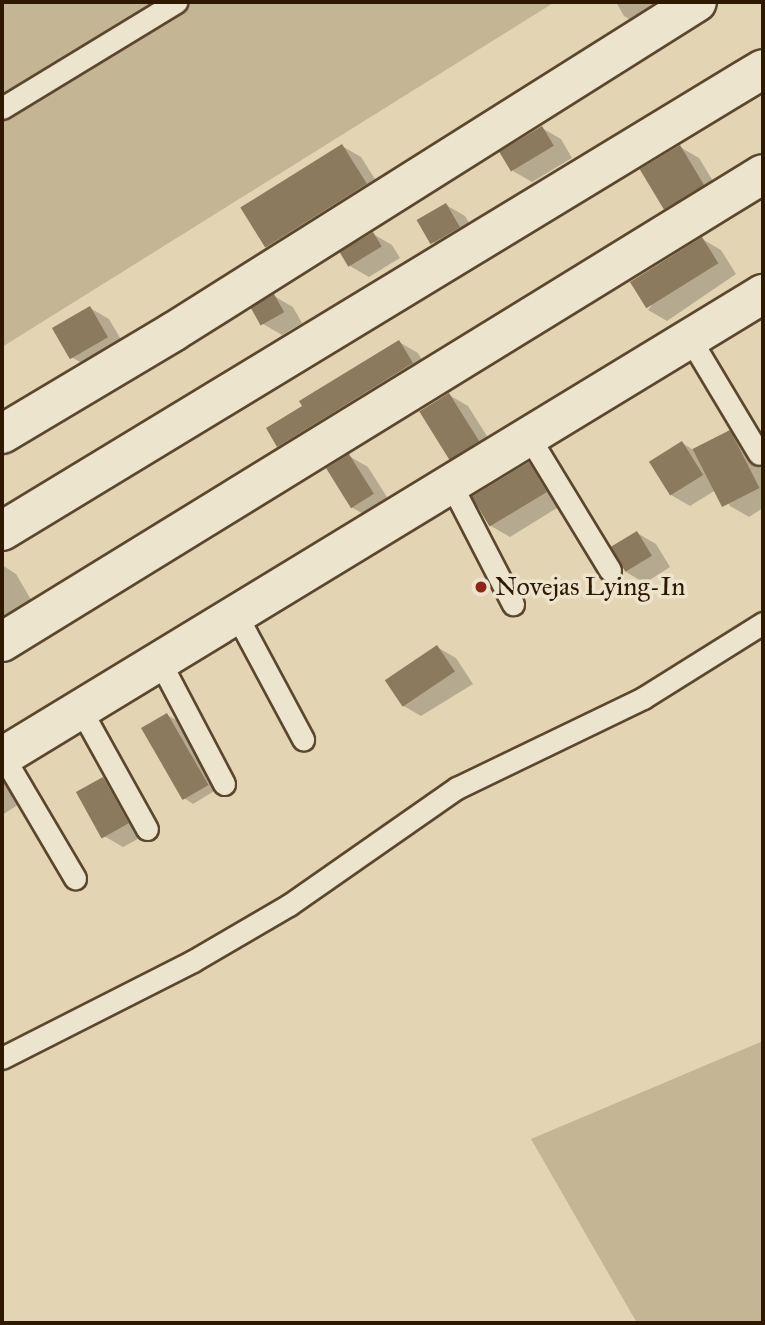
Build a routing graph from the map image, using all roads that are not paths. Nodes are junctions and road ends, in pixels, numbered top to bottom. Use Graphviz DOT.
graph roads {
  1 [pos="176,2"];
  2 [pos="697,2"];
  3 [pos="763,69"];
  4 [pos="2,108"];
  5 [pos="763,174"];
  6 [pos="763,294"];
  7 [pos="689,337"];
  8 [pos="2,434"];
  9 [pos="529,437"];
  10 [pos="759,454"];
  11 [pos="452,486"];
  12 [pos="2,531"];
  13 [pos="610,570"];
  14 [pos="513,604"];
  15 [pos="237,616"];
  16 [pos="763,623"];
  17 [pos="2,642"];
  18 [pos="159,660"];
  19 [pos="80,710"];
  20 [pos="303,739"];
  21 [pos="2,756"];
  22 [pos="224,784"];
  23 [pos="147,829"];
  24 [pos="75,878"];
  25 [pos="2,1058"];
  1 -- 4 [label="lane"];
  2 -- 8 [label="street"];
  3 -- 12 [label="street"];
  5 -- 17 [label="street"];
  6 -- 7 [label="street"];
  7 -- 9 [label="street"];
  7 -- 10 [label="lane"];
  9 -- 11 [label="street"];
  9 -- 13 [label="lane"];
  11 -- 14 [label="lane"];
  11 -- 15 [label="street"];
  15 -- 18 [label="street"];
  15 -- 20 [label="lane"];
  16 -- 25 [label="lane"];
  18 -- 19 [label="street"];
  18 -- 22 [label="lane"];
  19 -- 21 [label="street"];
  19 -- 23 [label="lane"];
  21 -- 24 [label="lane"];
}
